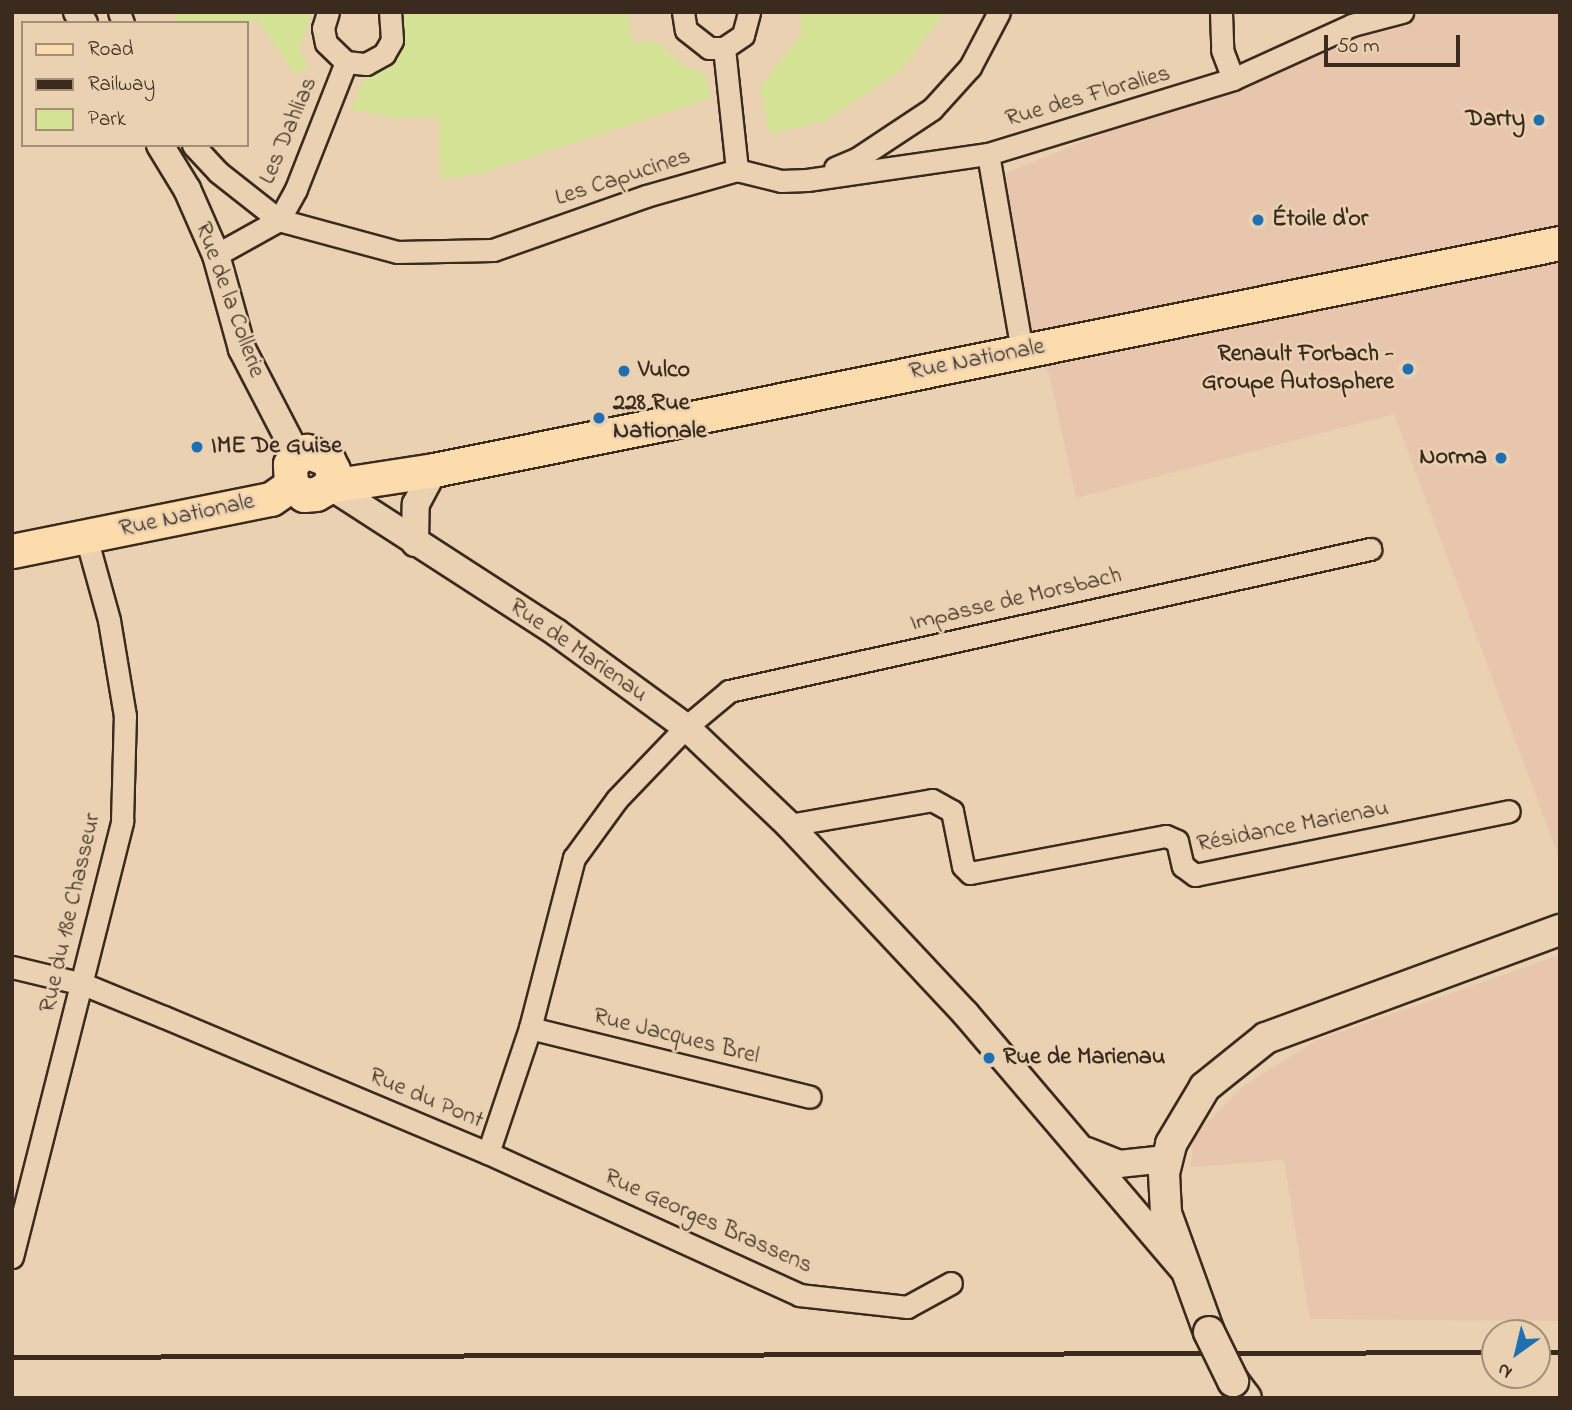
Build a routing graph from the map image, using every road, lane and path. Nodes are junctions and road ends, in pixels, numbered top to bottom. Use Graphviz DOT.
graph roads {
  1 [pos="328,12"];
  2 [pos="390,12"];
  3 [pos="683,12"];
  4 [pos="750,12"];
  5 [pos="999,12"];
  6 [pos="1221,12"];
  7 [pos="1402,12"];
  8 [pos="724,48"];
  9 [pos="346,62"];
  10 [pos="1233,79"];
  11 [pos="161,147"];
  12 [pos="195,147"];
  13 [pos="988,153"];
  14 [pos="737,170"];
  15 [pos="807,180"];
  16 [pos="279,220"];
  17 [pos="1560,243"];
  18 [pos="216,255"];
  19 [pos="1022,351"];
  20 [pos="434,470"];
  21 [pos="311,472"];
  22 [pos="86,537"];
  23 [pos="415,543"];
  24 [pos="1370,549"];
  25 [pos="12,551"];
  26 [pos="686,727"];
  27 [pos="1509,811"];
  28 [pos="789,825"];
  29 [pos="1560,930"];
  30 [pos="12,967"];
  31 [pos="83,984"];
  32 [pos="530,1028"];
  33 [pos="810,1097"];
  34 [pos="1085,1150"];
  35 [pos="488,1153"];
  36 [pos="1166,1159"];
  37 [pos="12,1257"];
  38 [pos="1183,1269"];
  39 [pos="951,1283"];
  40 [pos="1239,1392"];
  1 -- 9 [label="street, Les Dahlias"];
  2 -- 9 [label="street, Les Dahlias"];
  3 -- 8 [label="street"];
  4 -- 8 [label="street"];
  5 -- 15 [label="street"];
  6 -- 10 [label="street"];
  7 -- 10 [label="street, Rue des Floralies"];
  8 -- 14 [label="street"];
  9 -- 16 [label="street, Les Dahlias"];
  10 -- 13 [label="street, Rue des Floralies"];
  11 -- 18 [label="street, Rue de la Collerie"];
  12 -- 16 [label="street, Les Capucines"];
  13 -- 15 [label="street, Les Capucines"];
  13 -- 19 [label="street, Rue des Floralies"];
  14 -- 15 [label="street, Les Capucines"];
  14 -- 16 [label="street, Les Capucines"];
  16 -- 18 [label="street"];
  17 -- 19 [label="main road, Rue Nationale"];
  18 -- 21 [label="street, Rue de la Collerie"];
  19 -- 20 [label="main road, Rue Nationale"];
  20 -- 21 [label="main road, Rue Nationale"];
  20 -- 23 [label="street"];
  21 -- 22 [label="main road, Rue Nationale"];
  21 -- 23 [label="street, Rue de Marienau"];
  22 -- 25 [label="main road, Rue Nationale"];
  22 -- 31 [label="street, Rue du 18e Chasseur"];
  23 -- 26 [label="street, Rue de Marienau"];
  24 -- 26 [label="street, Impasse de Morsbach"];
  26 -- 28 [label="street, Rue de Marienau"];
  26 -- 32 [label="street, Rue du Pont"];
  27 -- 28 [label="street, Résidance Marienau"];
  28 -- 34 [label="street, Rue de Marienau"];
  29 -- 36 [label="main road"];
  30 -- 31 [label="street, Rue du Pont"];
  31 -- 35 [label="street, Rue du Pont"];
  31 -- 37 [label="street, Rue du 18e Chasseur"];
  32 -- 33 [label="street, Rue Jacques Brel"];
  32 -- 35 [label="street, Rue du Pont"];
  34 -- 36 [label="street"];
  34 -- 38 [label="street, Rue de Marienau"];
  35 -- 39 [label="street, Rue Georges Brassens"];
  36 -- 38 [label="main road"];
  38 -- 40 [label="main road, bridge"];
}
